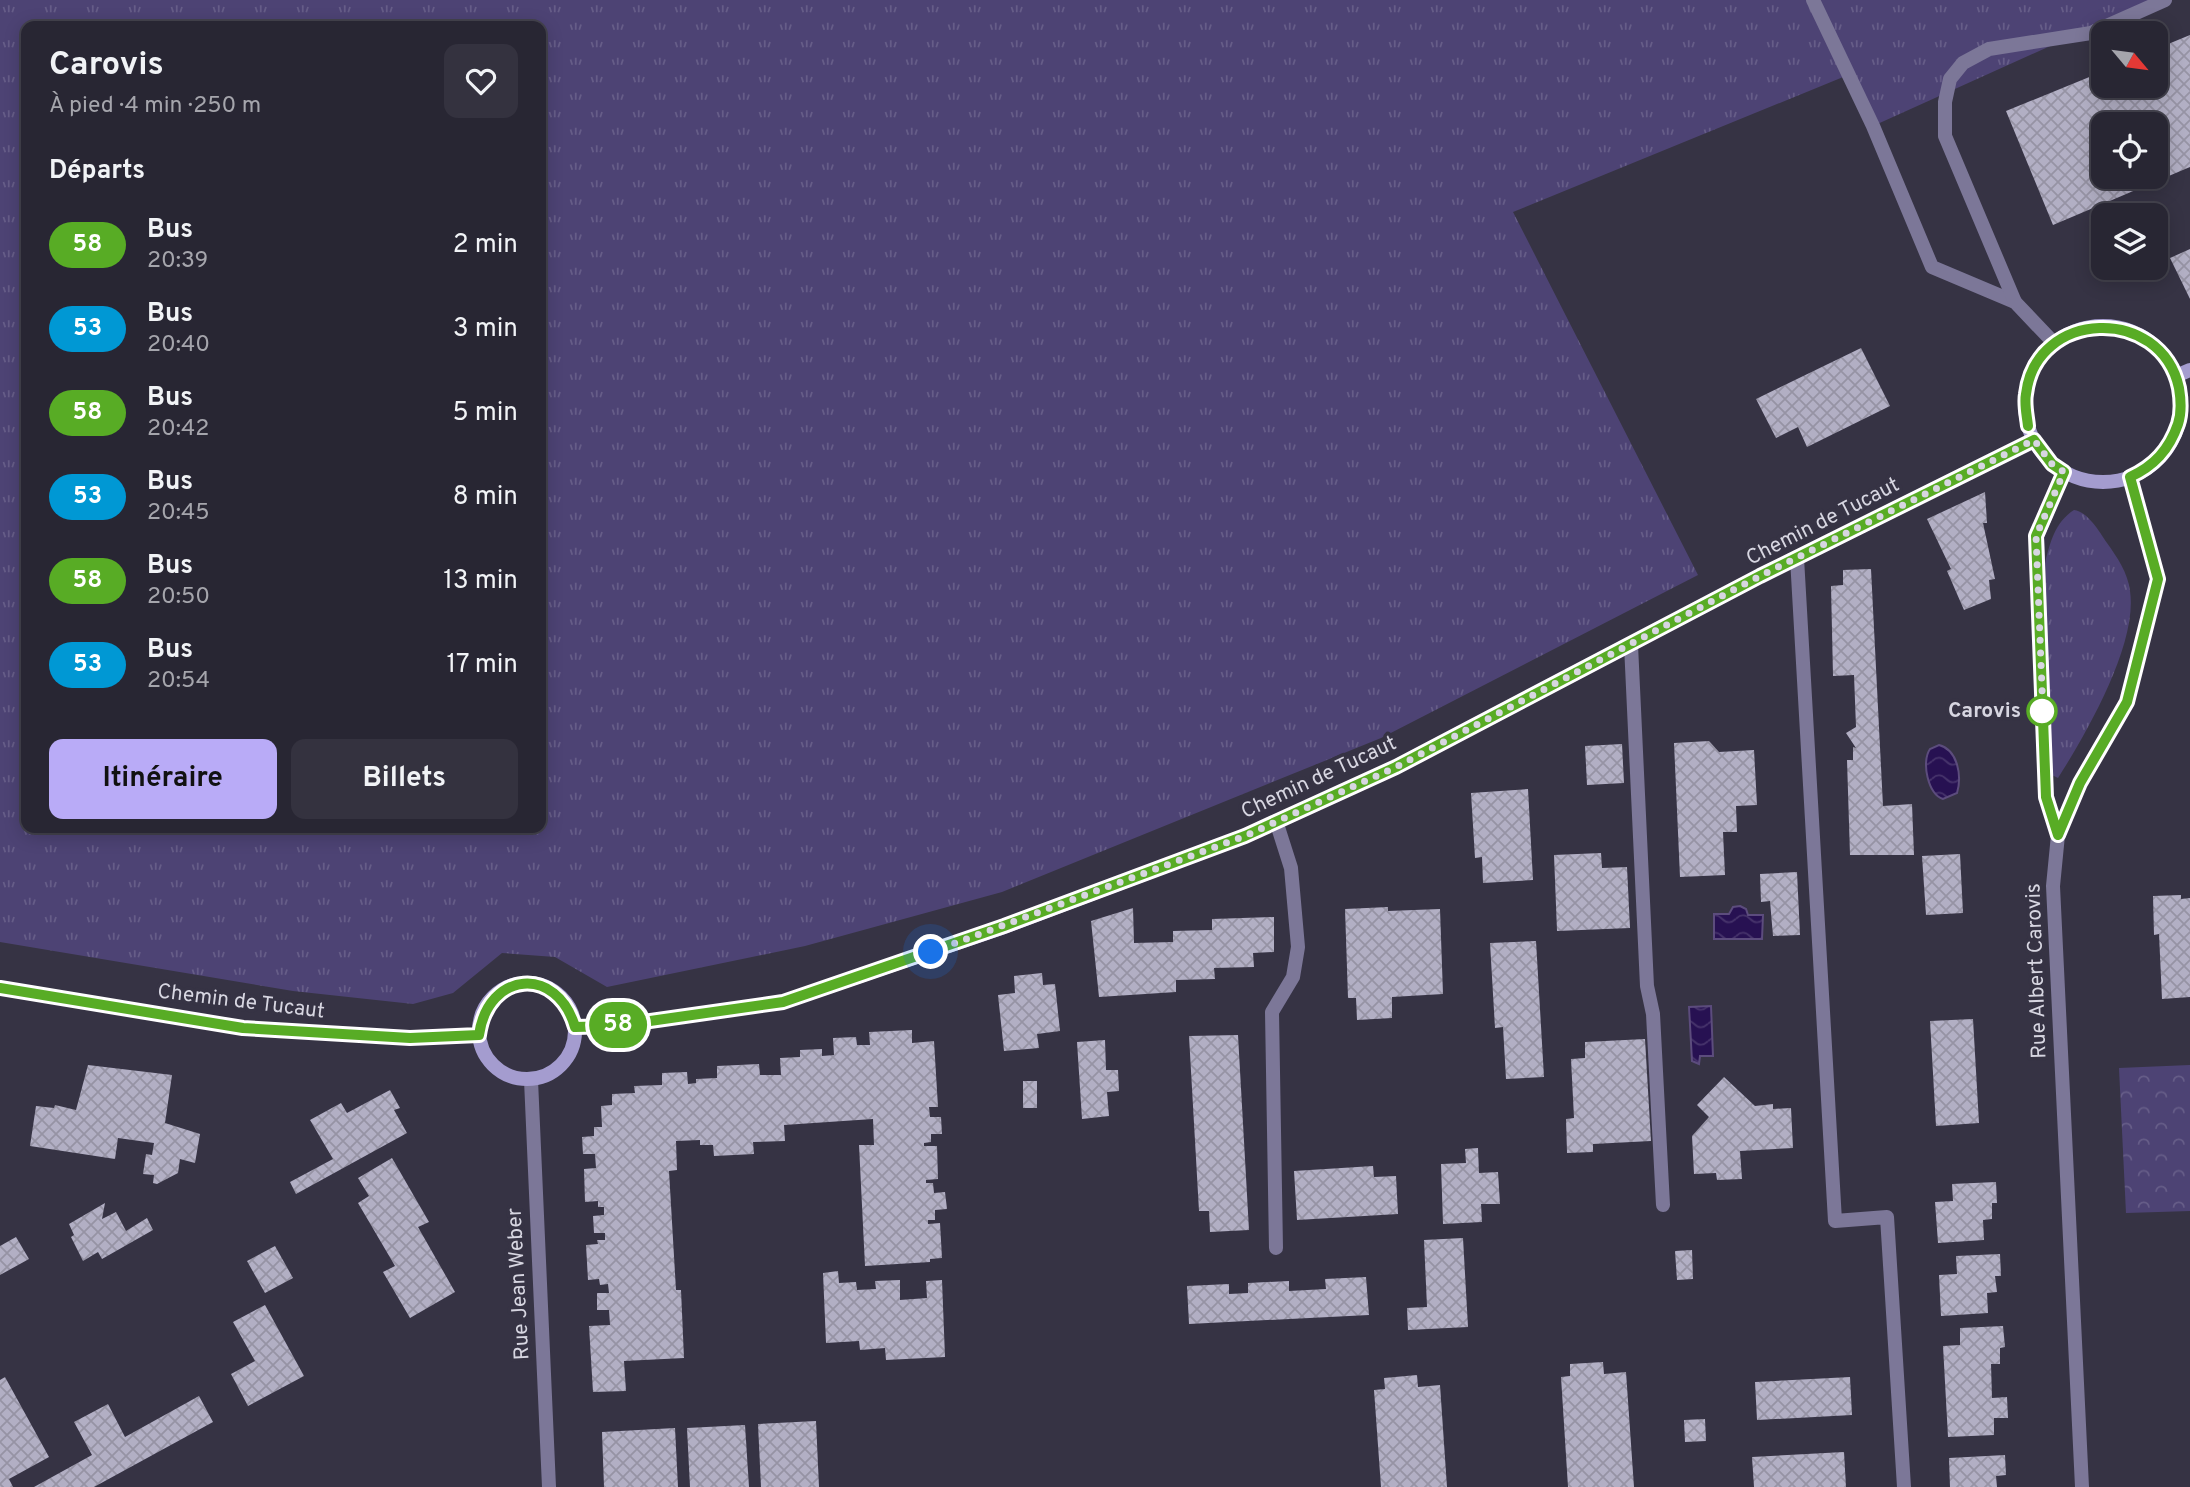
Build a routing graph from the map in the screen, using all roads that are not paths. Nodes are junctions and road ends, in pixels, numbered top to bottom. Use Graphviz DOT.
graph roads {
  1 [pos="1813,0"];
  2 [pos="2165,0"];
  3 [pos="2015,302"];
  4 [pos="2054,343"];
  5 [pos="2183,373"];
  6 [pos="2034,440"];
  7 [pos="2064,472"];
  8 [pos="2130,477"];
  9 [pos="1797,558"];
  10 [pos="1631,645"];
  11 [pos="1276,821"];
  12 [pos="2058,835"];
  13 [pos="0,988"];
  14 [pos="575,1027"];
  15 [pos="479,1035"];
  16 [pos="531,1080"];
  17 [pos="1663,1205"];
  18 [pos="1276,1248"];
  19 [pos="549,1487"];
  20 [pos="1904,1487"];
  21 [pos="2082,1487"];
  1 -- 3 [label="street"];
  2 -- 3 [label="street"];
  3 -- 4 [label="street"];
  4 -- 5 [label="main road"];
  4 -- 6 [label="main road"];
  5 -- 8 [label="main road"];
  6 -- 7 [label="main road"];
  6 -- 9 [label="main road, Chemin de Tucaut"];
  7 -- 8 [label="main road"];
  7 -- 12 [label="street"];
  8 -- 12 [label="street, Rue Albert Carovis"];
  9 -- 10 [label="main road, Chemin de Tucaut"];
  9 -- 20 [label="street"];
  10 -- 11 [label="main road, Chemin de Tucaut"];
  10 -- 17 [label="street"];
  11 -- 14 [label="main road, Chemin de Tucaut"];
  11 -- 18 [label="street"];
  12 -- 21 [label="street, Rue Albert Carovis"];
  13 -- 15 [label="main road, Chemin de Tucaut"];
  14 -- 15 [label="main road"];
  14 -- 16 [label="main road"];
  15 -- 16 [label="main road"];
  16 -- 19 [label="street, Rue Jean Weber"];
}
